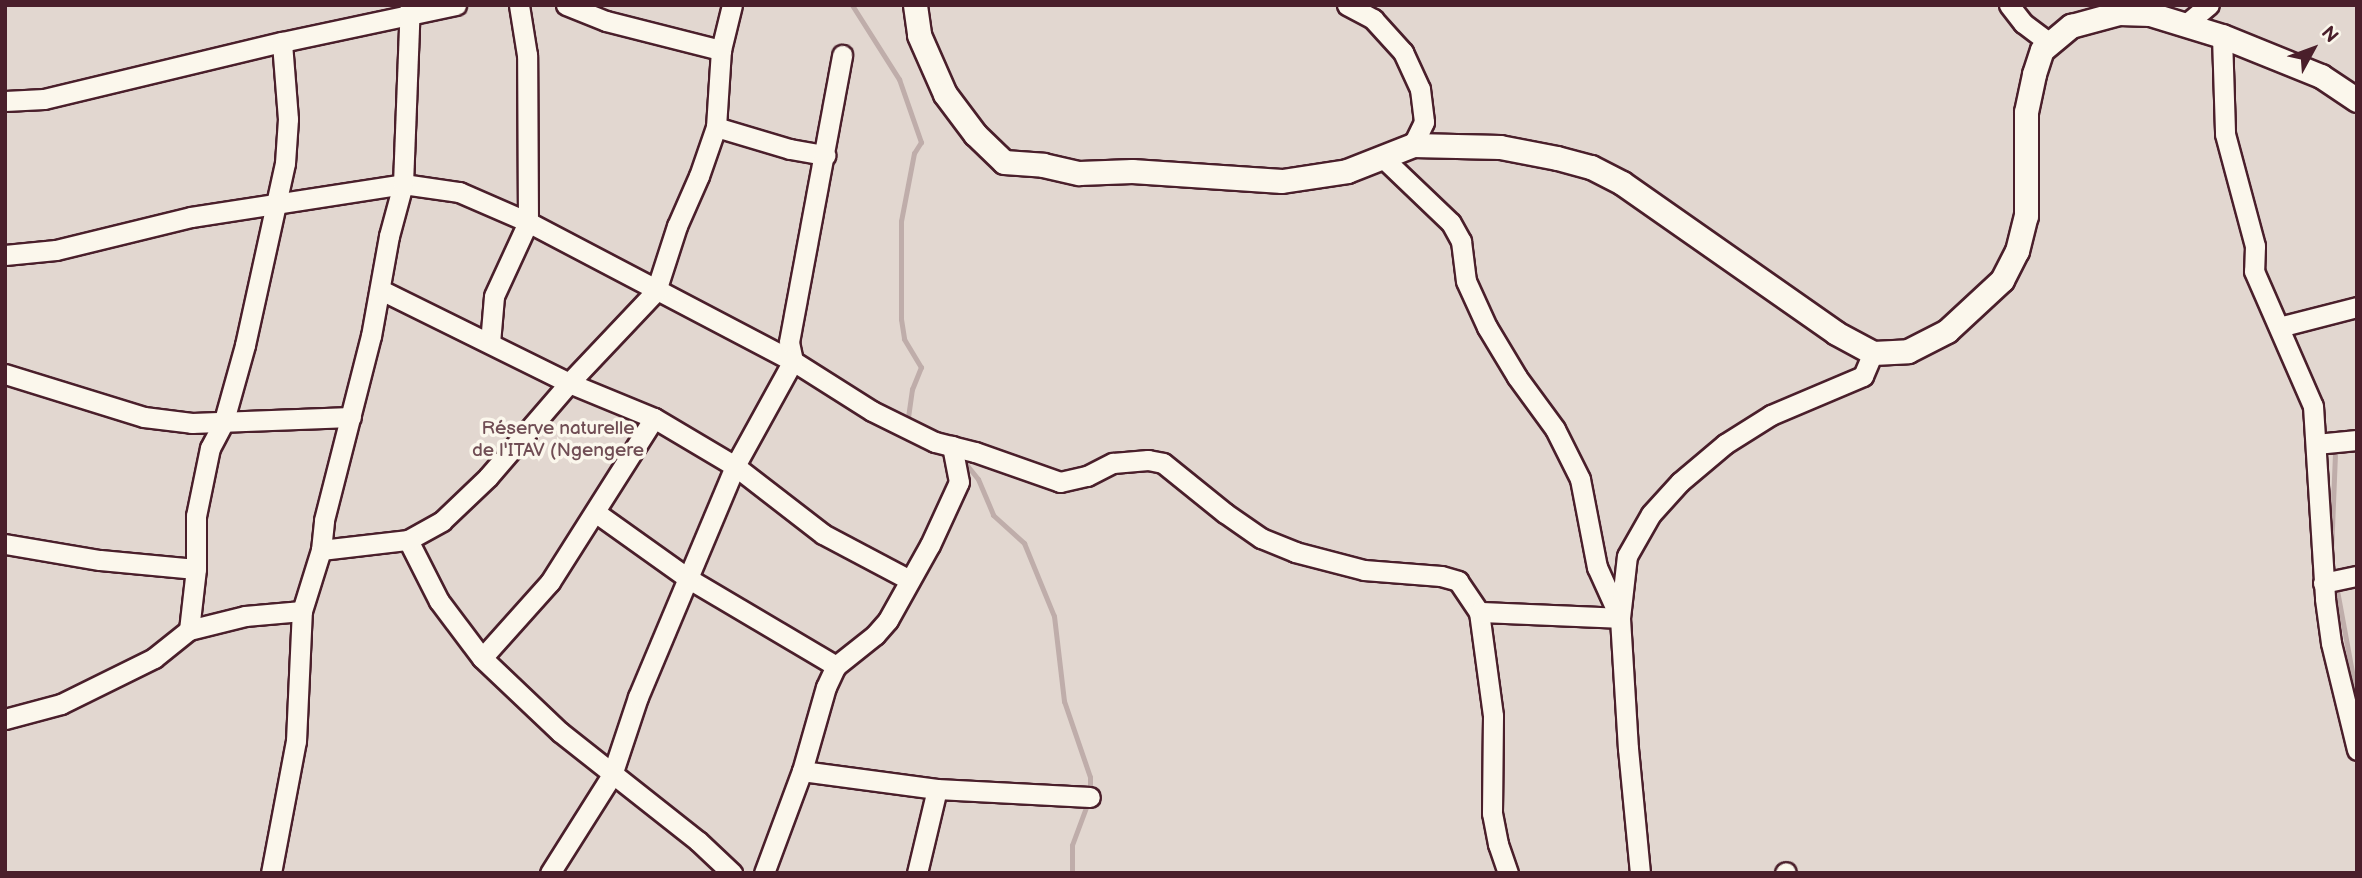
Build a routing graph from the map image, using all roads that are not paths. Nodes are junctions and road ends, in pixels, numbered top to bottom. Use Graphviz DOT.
graph roads {
  1 [pos="456,5"];
  2 [pos="519,5"];
  3 [pos="566,5"];
  4 [pos="732,5"];
  5 [pos="915,5"];
  6 [pos="1347,5"];
  7 [pos="2009,5"];
  8 [pos="2209,5"];
  9 [pos="411,11"];
  10 [pos="2185,25"];
  11 [pos="2221,36"];
  12 [pos="282,42"];
  13 [pos="2048,43"];
  14 [pos="721,50"];
  15 [pos="842,55"];
  16 [pos="2357,100"];
  17 [pos="5,101"];
  18 [pos="716,127"];
  19 [pos="1413,145"];
  20 [pos="825,155"];
  21 [pos="1382,157"];
  22 [pos="403,184"];
  23 [pos="277,202"];
  24 [pos="528,222"];
  25 [pos="5,255"];
  26 [pos="382,290"];
  27 [pos="656,291"];
  28 [pos="2357,307"];
  29 [pos="2279,327"];
  30 [pos="490,342"];
  31 [pos="1873,353"];
  32 [pos="793,361"];
  33 [pos="5,374"];
  34 [pos="569,383"];
  35 [pos="351,417"];
  36 [pos="654,418"];
  37 [pos="223,424"];
  38 [pos="2357,440"];
  39 [pos="944,444"];
  40 [pos="2316,444"];
  41 [pos="735,466"];
  42 [pos="595,512"];
  43 [pos="408,540"];
  44 [pos="5,544"];
  45 [pos="321,550"];
  46 [pos="196,569"];
  47 [pos="2357,576"];
  48 [pos="690,579"];
  49 [pos="909,580"];
  50 [pos="2323,583"];
  51 [pos="302,611"];
  52 [pos="1479,612"];
  53 [pos="1620,618"];
  54 [pos="189,630"];
  55 [pos="482,658"];
  56 [pos="836,666"];
  57 [pos="5,719"];
  58 [pos="2354,725"];
  59 [pos="2357,750"];
  60 [pos="802,771"];
  61 [pos="612,775"];
  62 [pos="937,789"];
  63 [pos="1090,797"];
  64 [pos="561,869"];
  65 [pos="271,873"];
  66 [pos="732,873"];
  67 [pos="764,873"];
  68 [pos="917,873"];
  69 [pos="1508,873"];
  70 [pos="1640,873"];
  1 -- 9 [label="street"];
  2 -- 24 [label="street"];
  3 -- 14 [label="street"];
  4 -- 14 [label="street"];
  5 -- 21 [label="street"];
  6 -- 19 [label="street"];
  7 -- 13 [label="street"];
  8 -- 10 [label="street"];
  9 -- 12 [label="street"];
  9 -- 22 [label="street"];
  10 -- 11 [label="street"];
  10 -- 13 [label="street"];
  11 -- 16 [label="street"];
  11 -- 29 [label="street"];
  12 -- 17 [label="street"];
  12 -- 23 [label="street"];
  13 -- 31 [label="street"];
  14 -- 18 [label="street"];
  15 -- 20 [label="street"];
  18 -- 20 [label="street"];
  18 -- 27 [label="street"];
  19 -- 21 [label="street"];
  19 -- 31 [label="street"];
  20 -- 32 [label="street"];
  21 -- 53 [label="street"];
  22 -- 23 [label="street"];
  22 -- 24 [label="street"];
  22 -- 26 [label="street"];
  23 -- 25 [label="street"];
  23 -- 37 [label="street"];
  24 -- 27 [label="street"];
  24 -- 30 [label="street"];
  26 -- 30 [label="street"];
  26 -- 35 [label="street"];
  27 -- 32 [label="street"];
  27 -- 34 [label="street"];
  28 -- 29 [label="street"];
  29 -- 40 [label="street"];
  30 -- 34 [label="street"];
  31 -- 53 [label="street"];
  32 -- 39 [label="street"];
  32 -- 41 [label="street"];
  33 -- 37 [label="street"];
  34 -- 36 [label="street"];
  34 -- 43 [label="street"];
  35 -- 37 [label="street"];
  35 -- 45 [label="street"];
  36 -- 41 [label="street"];
  36 -- 42 [label="street"];
  37 -- 46 [label="street"];
  38 -- 40 [label="street"];
  39 -- 49 [label="street"];
  39 -- 52 [label="street"];
  40 -- 50 [label="street"];
  41 -- 48 [label="street"];
  41 -- 49 [label="street"];
  42 -- 48 [label="street"];
  42 -- 55 [label="street"];
  43 -- 45 [label="street"];
  43 -- 55 [label="street"];
  44 -- 46 [label="street"];
  45 -- 51 [label="street"];
  46 -- 54 [label="street"];
  47 -- 50 [label="street"];
  48 -- 56 [label="street"];
  48 -- 61 [label="street"];
  49 -- 56 [label="street"];
  50 -- 58 [label="street"];
  51 -- 54 [label="street"];
  51 -- 65 [label="street"];
  52 -- 53 [label="street"];
  52 -- 69 [label="street"];
  53 -- 70 [label="street"];
  54 -- 57 [label="street"];
  55 -- 61 [label="street"];
  56 -- 60 [label="street"];
  58 -- 59 [label="street"];
  60 -- 62 [label="street"];
  60 -- 67 [label="street"];
  61 -- 64 [label="street"];
  61 -- 66 [label="street"];
  62 -- 63 [label="street"];
  62 -- 68 [label="street"];
}
